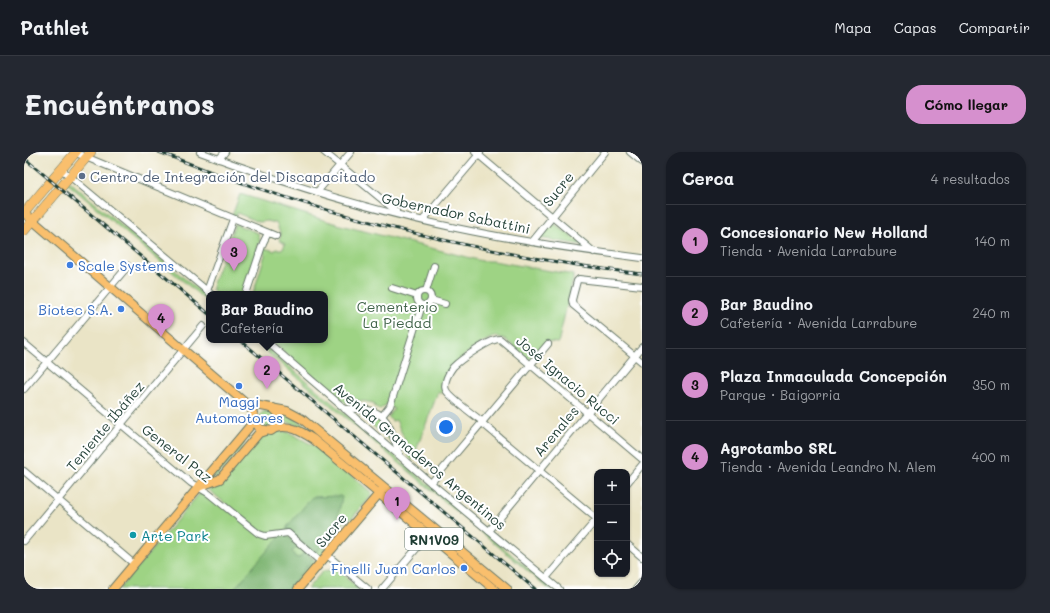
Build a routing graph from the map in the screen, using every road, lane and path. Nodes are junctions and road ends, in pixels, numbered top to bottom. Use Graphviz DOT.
graph roads {
  1 [pos="76,152"];
  2 [pos="200,152"];
  3 [pos="225,152"];
  4 [pos="324,152"];
  5 [pos="351,152"];
  6 [pos="605,152"];
  7 [pos="630,152"];
  8 [pos="478,153"];
  9 [pos="88,155"];
  10 [pos="219,159"];
  11 [pos="642,162"];
  12 [pos="340,165"];
  13 [pos="62,169"];
  14 [pos="70,176"];
  15 [pos="317,192"];
  16 [pos="24,213"];
  17 [pos="398,214"];
  18 [pos="552,216"];
  19 [pos="234,219"];
  20 [pos="32,220"];
  21 [pos="423,220"];
  22 [pos="24,231"];
  23 [pos="268,234"];
  24 [pos="276,236"];
  25 [pos="532,242"];
  26 [pos="594,252"];
  27 [pos="642,258"];
  28 [pos="128,266"];
  29 [pos="434,266"];
  30 [pos="642,286"];
  31 [pos="110,287"];
  32 [pos="392,288"];
  33 [pos="208,291"];
  34 [pos="209,291"];
  35 [pos="247,291"];
  36 [pos="426,291"];
  37 [pos="417,296"];
  38 [pos="431,300"];
  39 [pos="445,304"];
  40 [pos="422,305"];
  41 [pos="204,326"];
  42 [pos="24,343"];
  43 [pos="268,343"];
  44 [pos="548,344"];
  45 [pos="642,347"];
  46 [pos="183,350"];
  47 [pos="634,356"];
  48 [pos="47,362"];
  49 [pos="642,362"];
  50 [pos="530,365"];
  51 [pos="24,389"];
  52 [pos="243,401"];
  53 [pos="264,407"];
  54 [pos="274,408"];
  55 [pos="345,409"];
  56 [pos="588,412"];
  57 [pos="382,416"];
  58 [pos="255,420"];
  59 [pos="482,422"];
  60 [pos="121,424"];
  61 [pos="276,428"];
  62 [pos="265,431"];
  63 [pos="400,454"];
  64 [pos="642,459"];
  65 [pos="642,466"];
  66 [pos="539,470"];
  67 [pos="24,471"];
  68 [pos="630,480"];
  69 [pos="431,483"];
  70 [pos="198,487"];
  71 [pos="382,490"];
  72 [pos="59,500"];
  73 [pos="594,516"];
  74 [pos="594,522"];
  75 [pos="489,531"];
  76 [pos="429,534"];
  77 [pos="24,541"];
  78 [pos="630,547"];
  79 [pos="327,555"];
  80 [pos="642,557"];
  81 [pos="321,562"];
  82 [pos="134,564"];
  83 [pos="546,578"];
  84 [pos="642,582"];
  85 [pos="492,586"];
  86 [pos="113,589"];
  87 [pos="298,589"];
  88 [pos="368,589"];
  89 [pos="382,589"];
  90 [pos="507,589"];
  91 [pos="559,589"];
  92 [pos="636,589"];
  1 -- 9 [label="street"];
  1 -- 13 [label="highway"];
  2 -- 10 [label="street, Gobernador Sabattini"];
  3 -- 10 [label="street"];
  4 -- 12 [label="street"];
  5 -- 12 [label="street"];
  6 -- 18 [label="street, Sucre"];
  7 -- 11 [label="street"];
  8 -- 18 [label="street"];
  8 -- 21 [label="street"];
  9 -- 14 [label="highway"];
  9 -- 19 [label="street"];
  10 -- 15 [label="street, Gobernador Sabattini"];
  12 -- 15 [label="street"];
  12 -- 17 [label="street"];
  13 -- 14 [label="street"];
  13 -- 16 [label="highway"];
  14 -- 20 [label="highway"];
  14 -- 33 [label="street"];
  15 -- 17 [label="street, Gobernador Sabattini"];
  16 -- 20 [label="main road, RN1V09"];
  17 -- 21 [label="street, Gobernador Sabattini"];
  18 -- 25 [label="street, Sucre"];
  18 -- 26 [label="street"];
  19 -- 23 [label="street"];
  19 -- 34 [label="street"];
  20 -- 22 [label="highway"];
  20 -- 31 [label="main road, RN1V09"];
  21 -- 25 [label="street, Gobernador Sabattini"];
  23 -- 24 [label="street"];
  23 -- 35 [label="street"];
  25 -- 26 [label="street, Gobernador Sabattini"];
  26 -- 27 [label="street, Gobernador Sabattini"];
  28 -- 31 [label="street"];
  29 -- 36 [label="street"];
  30 -- 47 [label="street"];
  31 -- 46 [label="main road, RN1V09"];
  31 -- 48 [label="street"];
  32 -- 37 [label="street"];
  36 -- 37 [label="street"];
  36 -- 38 [label="street"];
  37 -- 40 [label="street"];
  38 -- 39 [label="street"];
  38 -- 40 [label="street"];
  40 -- 57 [label="street"];
  41 -- 46 [label="street, Teniente Ibáñez"];
  42 -- 48 [label="street, General Paz"];
  43 -- 55 [label="street, Avenida Granaderos Argentinos"];
  44 -- 50 [label="street"];
  45 -- 47 [label="street, Arenales"];
  46 -- 52 [label="main road, RN1V09"];
  46 -- 60 [label="street, Teniente Ibáñez"];
  47 -- 49 [label="street"];
  47 -- 56 [label="street, Arenales"];
  48 -- 51 [label="street"];
  48 -- 60 [label="street, General Paz"];
  50 -- 56 [label="street, José Ignacio Rucci"];
  50 -- 59 [label="street"];
  50 -- 59 [label="street, José Ignacio Rucci"];
  52 -- 53 [label="main road, RN1V09"];
  52 -- 58 [label="main road, RN1V09"];
  53 -- 54 [label="main road, RN1V09"];
  53 -- 58 [label="main road"];
  54 -- 61 [label="main road"];
  54 -- 71 [label="main road, RN1V09"];
  55 -- 57 [label="street"];
  55 -- 63 [label="street, Avenida Granaderos Argentinos"];
  56 -- 64 [label="street, José Ignacio Rucci"];
  56 -- 66 [label="street, Arenales"];
  57 -- 63 [label="street"];
  58 -- 62 [label="main road, RN1V09"];
  58 -- 70 [label="main road"];
  59 -- 66 [label="street"];
  59 -- 69 [label="street"];
  60 -- 70 [label="street, General Paz"];
  60 -- 72 [label="street, Teniente Ibáñez"];
  61 -- 62 [label="main road, RN1V09"];
  61 -- 71 [label="main road, RN1V09"];
  62 -- 70 [label="main road"];
  63 -- 69 [label="street, Avenida Granaderos Argentinos"];
  65 -- 68 [label="street"];
  66 -- 73 [label="street"];
  66 -- 75 [label="street, Arenales"];
  67 -- 72 [label="street"];
  69 -- 75 [label="street, Avenida Granaderos Argentinos"];
  70 -- 81 [label="street, General Paz"];
  70 -- 82 [label="main road"];
  71 -- 76 [label="main road, RN1V09"];
  71 -- 79 [label="main road, Sucre"];
  71 -- 85 [label="main road, RN1V09"];
  72 -- 77 [label="street, Teniente Ibáñez"];
  72 -- 82 [label="street"];
  74 -- 83 [label="street"];
  75 -- 83 [label="street, Avenida Granaderos Argentinos"];
  76 -- 85 [label="main road, RN1V09"];
  76 -- 89 [label="street"];
  78 -- 80 [label="street"];
  79 -- 81 [label="main road, Sucre"];
  79 -- 88 [label="street"];
  81 -- 87 [label="main road, Sucre"];
  82 -- 86 [label="main road"];
  83 -- 91 [label="street, Avenida Granaderos Argentinos"];
  84 -- 92 [label="street"];
  85 -- 90 [label="main road, RN1V09"];
}
